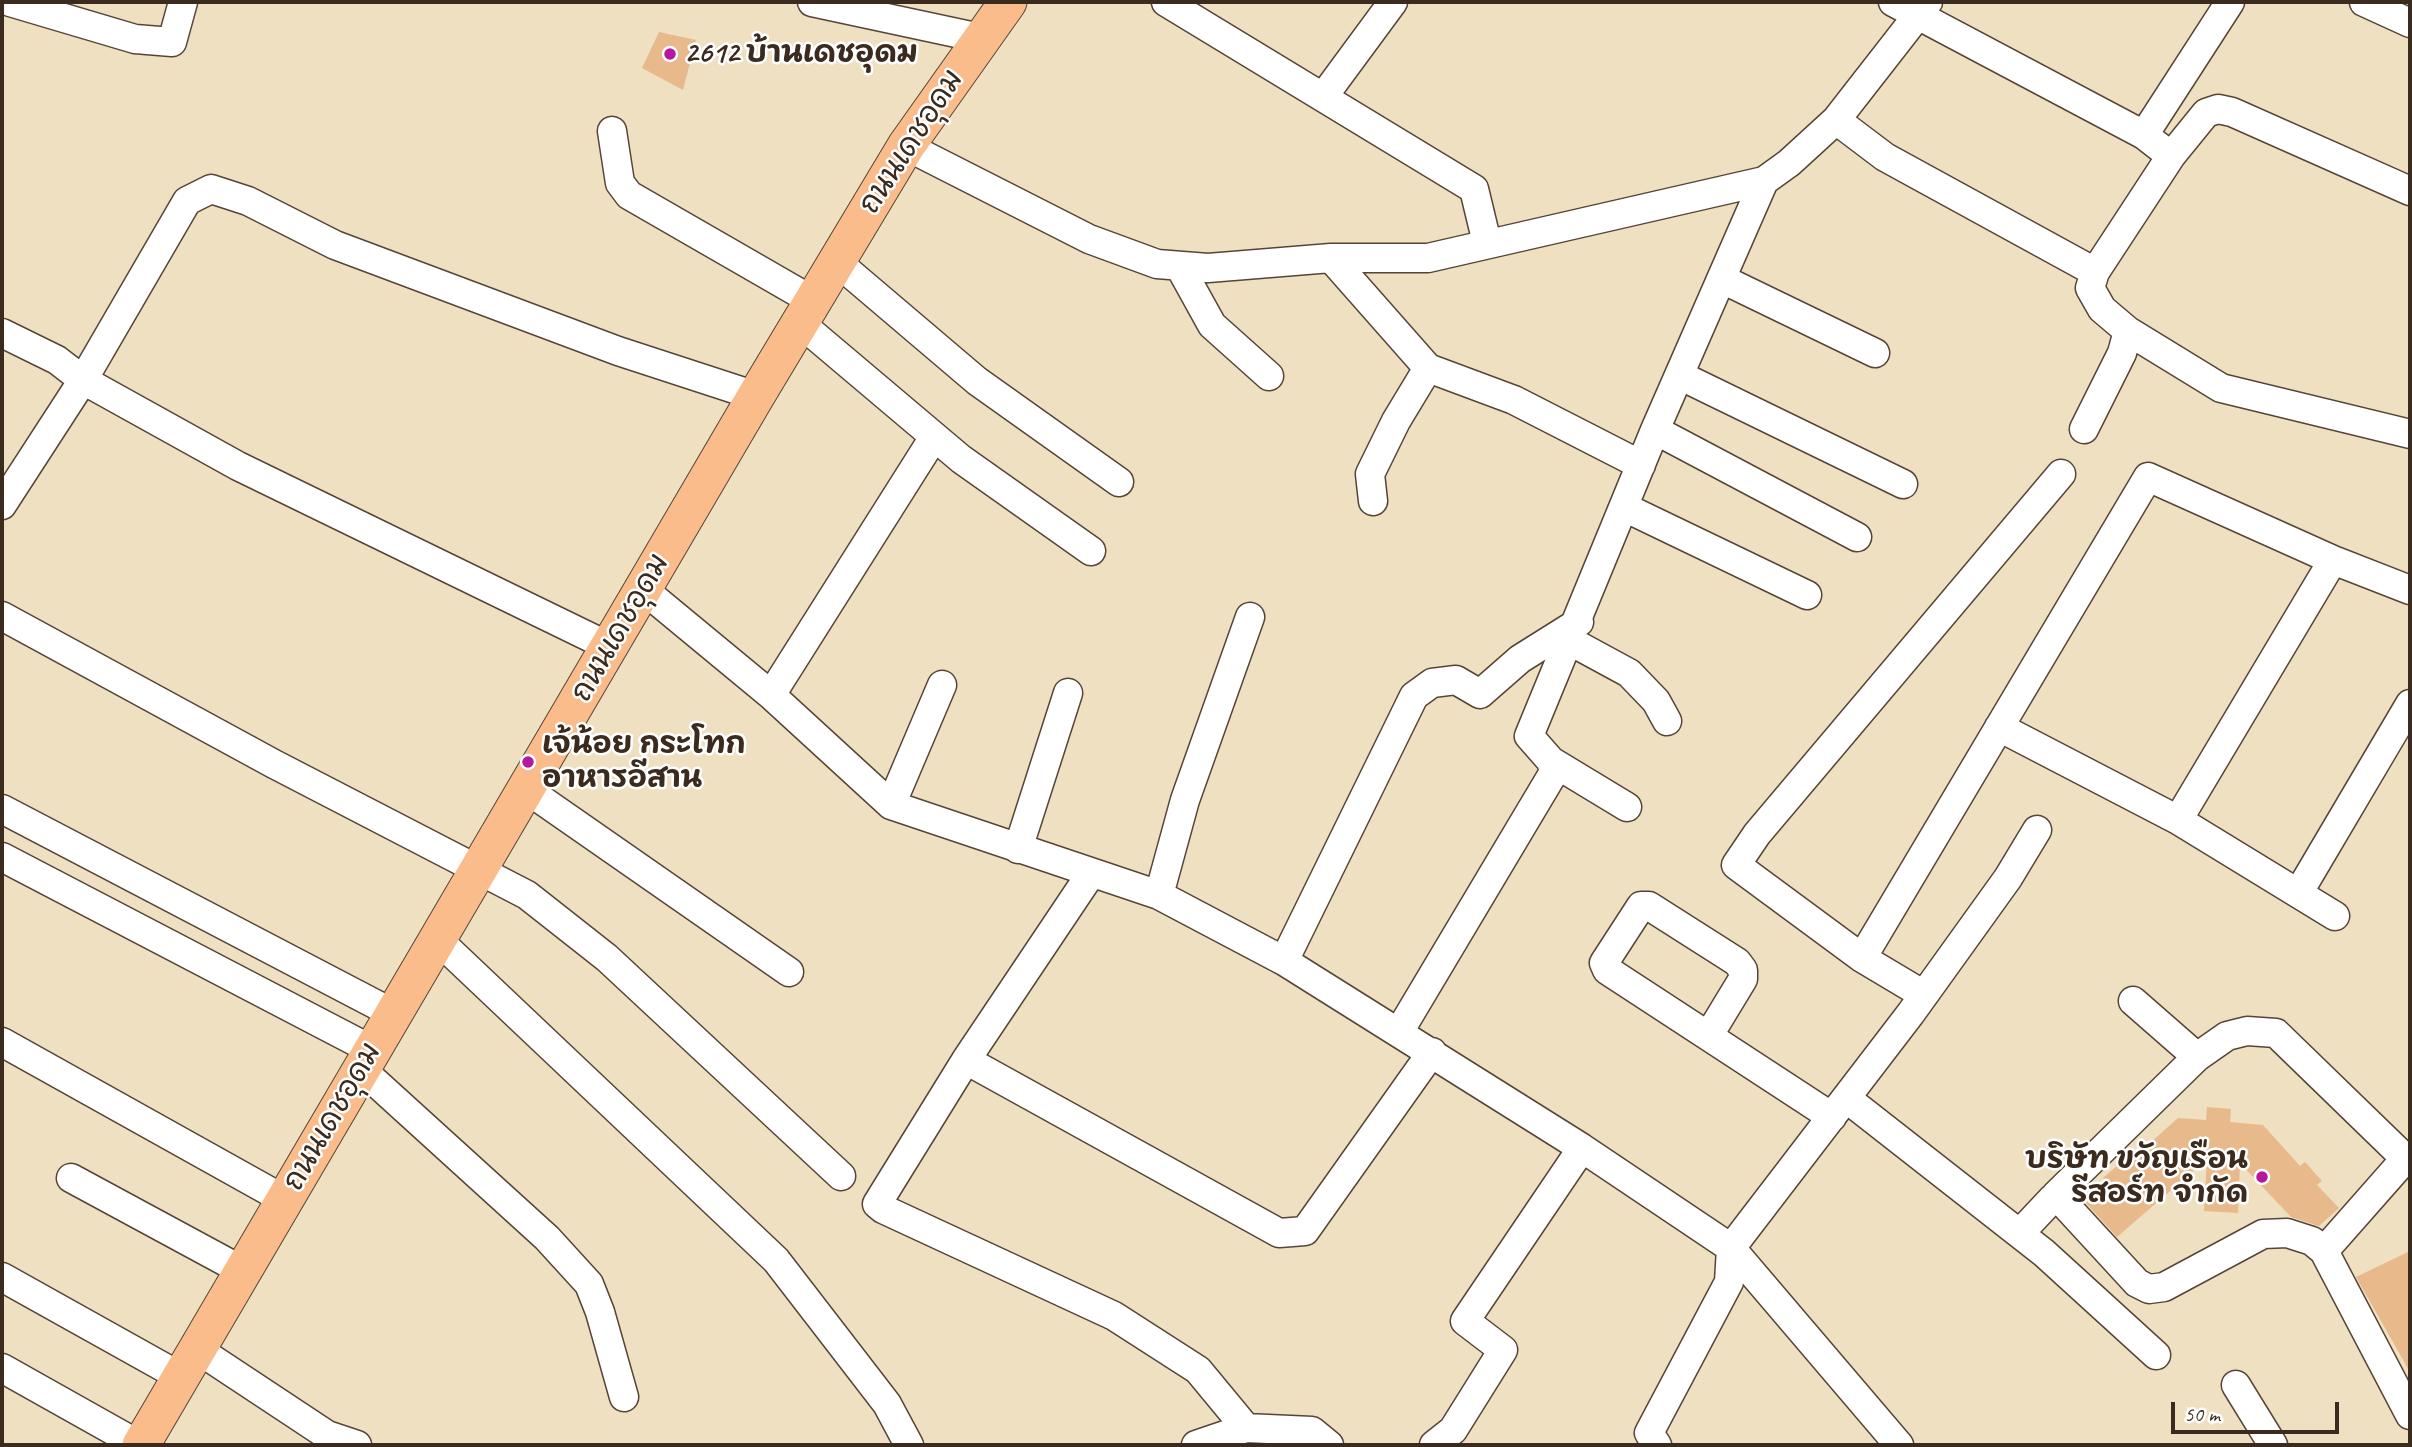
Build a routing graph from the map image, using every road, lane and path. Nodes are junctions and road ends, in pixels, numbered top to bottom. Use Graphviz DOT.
graph roads {
  1 [pos="10,2"];
  2 [pos="183,2"];
  3 [pos="812,2"];
  4 [pos="1008,2"];
  5 [pos="1166,2"];
  6 [pos="1393,2"];
  7 [pos="1893,2"];
  8 [pos="2230,2"];
  9 [pos="2364,2"];
  10 [pos="1923,8"];
  11 [pos="2410,23"];
  12 [pos="980,38"];
  13 [pos="1322,97"];
  14 [pos="1836,120"];
  15 [pos="611,131"];
  16 [pos="2144,135"];
  17 [pos="906,146"];
  18 [pos="2171,156"];
  19 [pos="1764,181"];
  20 [pos="2410,191"];
  21 [pos="1487,243"];
  22 [pos="1331,258"];
  23 [pos="837,262"];
  24 [pos="1181,268"];
  25 [pos="2095,272"];
  26 [pos="1722,279"];
  27 [pos="806,312"];
  28 [pos="2128,331"];
  29 [pos="2,332"];
  30 [pos="1875,353"];
  31 [pos="1428,368"];
  32 [pos="1679,375"];
  33 [pos="1269,376"];
  34 [pos="83,380"];
  35 [pos="756,396"];
  36 [pos="2084,429"];
  37 [pos="1655,430"];
  38 [pos="2410,434"];
  39 [pos="934,437"];
  40 [pos="1641,465"];
  41 [pos="2061,474"];
  42 [pos="1119,482"];
  43 [pos="1903,484"];
  44 [pos="3,501"];
  45 [pos="1373,501"];
  46 [pos="1624,507"];
  47 [pos="1857,537"];
  48 [pos="1091,551"];
  49 [pos="2333,560"];
  50 [pos="644,590"];
  51 [pos="2410,590"];
  52 [pos="1807,595"];
  53 [pos="2,616"];
  54 [pos="1250,617"];
  55 [pos="1574,631"];
  56 [pos="610,647"];
  57 [pos="942,685"];
  58 [pos="1068,693"];
  59 [pos="771,695"];
  60 [pos="2410,704"];
  61 [pos="1667,721"];
  62 [pos="1999,727"];
  63 [pos="1550,761"];
  64 [pos="526,789"];
  65 [pos="891,805"];
  66 [pos="1627,807"];
  67 [pos="2,809"];
  68 [pos="2178,820"];
  69 [pos="2037,830"];
  70 [pos="1018,849"];
  71 [pos="2,857"];
  72 [pos="480,868"];
  73 [pos="1090,875"];
  74 [pos="2299,892"];
  75 [pos="1159,895"];
  76 [pos="2335,916"];
  77 [pos="437,939"];
  78 [pos="1863,958"];
  79 [pos="1284,961"];
  80 [pos="789,972"];
  81 [pos="1924,995"];
  82 [pos="2133,1001"];
  83 [pos="394,1014"];
  84 [pos="1399,1032"];
  85 [pos="1709,1035"];
  86 [pos="2,1042"];
  87 [pos="1432,1052"];
  88 [pos="2197,1057"];
  89 [pos="367,1060"];
  90 [pos="966,1060"];
  91 [pos="1839,1107"];
  92 [pos="1582,1148"];
  93 [pos="2408,1160"];
  94 [pos="841,1176"];
  95 [pos="71,1178"];
  96 [pos="2054,1197"];
  97 [pos="285,1200"];
  98 [pos="2020,1233"];
  99 [pos="1731,1248"];
  100 [pos="2325,1251"];
  101 [pos="243,1271"];
  102 [pos="2,1276"];
  103 [pos="2156,1355"];
  104 [pos="189,1363"];
  105 [pos="2,1368"];
  106 [pos="2236,1385"];
  107 [pos="624,1397"];
  108 [pos="2410,1415"];
  109 [pos="1246,1428"];
  110 [pos="1451,1440"];
  111 [pos="140,1445"];
  112 [pos="356,1445"];
  113 [pos="909,1445"];
  114 [pos="1196,1445"];
  115 [pos="1329,1445"];
  116 [pos="1657,1445"];
  117 [pos="1899,1445"];
  118 [pos="2273,1445"];
  1 -- 2 [label="street"];
  3 -- 12 [label="street"];
  4 -- 12 [label="main road, ถนนเดชอุดม"];
  5 -- 13 [label="street"];
  6 -- 13 [label="street"];
  7 -- 10 [label="street"];
  8 -- 16 [label="street"];
  9 -- 11 [label="street"];
  10 -- 14 [label="street"];
  10 -- 16 [label="street"];
  12 -- 17 [label="main road, ถนนเดชอุดม"];
  13 -- 21 [label="street"];
  14 -- 19 [label="street"];
  14 -- 25 [label="street"];
  15 -- 27 [label="street"];
  16 -- 18 [label="street"];
  17 -- 23 [label="main road, ถนนเดชอุดม"];
  17 -- 24 [label="street"];
  18 -- 20 [label="street"];
  18 -- 25 [label="street"];
  19 -- 21 [label="street"];
  19 -- 26 [label="street"];
  21 -- 22 [label="street"];
  22 -- 24 [label="street"];
  22 -- 31 [label="street"];
  23 -- 27 [label="main road, ถนนเดชอุดม"];
  23 -- 42 [label="street"];
  24 -- 33 [label="street"];
  25 -- 28 [label="street"];
  26 -- 30 [label="street"];
  26 -- 32 [label="street"];
  27 -- 35 [label="main road, ถนนเดชอุดม"];
  27 -- 39 [label="street"];
  28 -- 36 [label="street"];
  28 -- 38 [label="street"];
  29 -- 34 [label="street"];
  31 -- 40 [label="street"];
  31 -- 45 [label="street"];
  32 -- 37 [label="street"];
  32 -- 43 [label="street"];
  34 -- 35 [label="street"];
  34 -- 44 [label="street"];
  34 -- 56 [label="street"];
  35 -- 50 [label="main road, ถนนเดชอุดม"];
  37 -- 40 [label="street"];
  37 -- 47 [label="street"];
  39 -- 48 [label="street"];
  39 -- 59 [label="street"];
  40 -- 46 [label="street"];
  41 -- 78 [label="street"];
  46 -- 52 [label="street"];
  46 -- 55 [label="street"];
  49 -- 51 [label="street"];
  49 -- 62 [label="street"];
  49 -- 68 [label="street"];
  50 -- 56 [label="main road, ถนนเดชอุดม"];
  50 -- 59 [label="street"];
  53 -- 72 [label="street"];
  54 -- 75 [label="street"];
  55 -- 61 [label="street"];
  55 -- 63 [label="street"];
  55 -- 79 [label="street"];
  56 -- 64 [label="main road, ถนนเดชอุดม"];
  57 -- 65 [label="street"];
  58 -- 70 [label="street"];
  59 -- 65 [label="street"];
  60 -- 74 [label="street"];
  62 -- 68 [label="street"];
  62 -- 78 [label="street"];
  63 -- 66 [label="street"];
  63 -- 84 [label="street"];
  64 -- 72 [label="main road, ถนนเดชอุดม"];
  64 -- 80 [label="street"];
  65 -- 70 [label="street"];
  67 -- 83 [label="street"];
  68 -- 74 [label="street"];
  69 -- 81 [label="street"];
  70 -- 73 [label="street"];
  71 -- 89 [label="street"];
  72 -- 77 [label="main road, ถนนเดชอุดม"];
  72 -- 94 [label="street"];
  73 -- 75 [label="street"];
  73 -- 90 [label="street"];
  74 -- 76 [label="street"];
  75 -- 79 [label="street"];
  77 -- 83 [label="main road, ถนนเดชอุดม"];
  77 -- 113 [label="street"];
  78 -- 81 [label="street"];
  79 -- 84 [label="street"];
  81 -- 91 [label="street"];
  82 -- 88 [label="street"];
  83 -- 89 [label="main road, ถนนเดชอุดม"];
  84 -- 87 [label="street"];
  85 -- 85 [label="street"];
  85 -- 91 [label="street"];
  86 -- 97 [label="street"];
  87 -- 90 [label="street"];
  87 -- 92 [label="street"];
  88 -- 93 [label="street"];
  88 -- 96 [label="street"];
  89 -- 97 [label="main road, ถนนเดชอุดม"];
  89 -- 107 [label="street"];
  90 -- 109 [label="street"];
  91 -- 98 [label="street"];
  91 -- 99 [label="street"];
  92 -- 99 [label="street"];
  92 -- 110 [label="street"];
  93 -- 100 [label="street"];
  95 -- 101 [label="street"];
  96 -- 98 [label="street"];
  96 -- 100 [label="street"];
  97 -- 101 [label="main road, ถนนเดชอุดม"];
  98 -- 103 [label="street"];
  99 -- 116 [label="street"];
  99 -- 117 [label="street"];
  100 -- 108 [label="street"];
  101 -- 104 [label="main road, ถนนเดชอุดม"];
  102 -- 104 [label="street"];
  104 -- 111 [label="main road, ถนนเดชอุดม"];
  104 -- 112 [label="street"];
  105 -- 111 [label="street"];
  106 -- 118 [label="street"];
  109 -- 114 [label="street"];
  109 -- 115 [label="street"];
}
